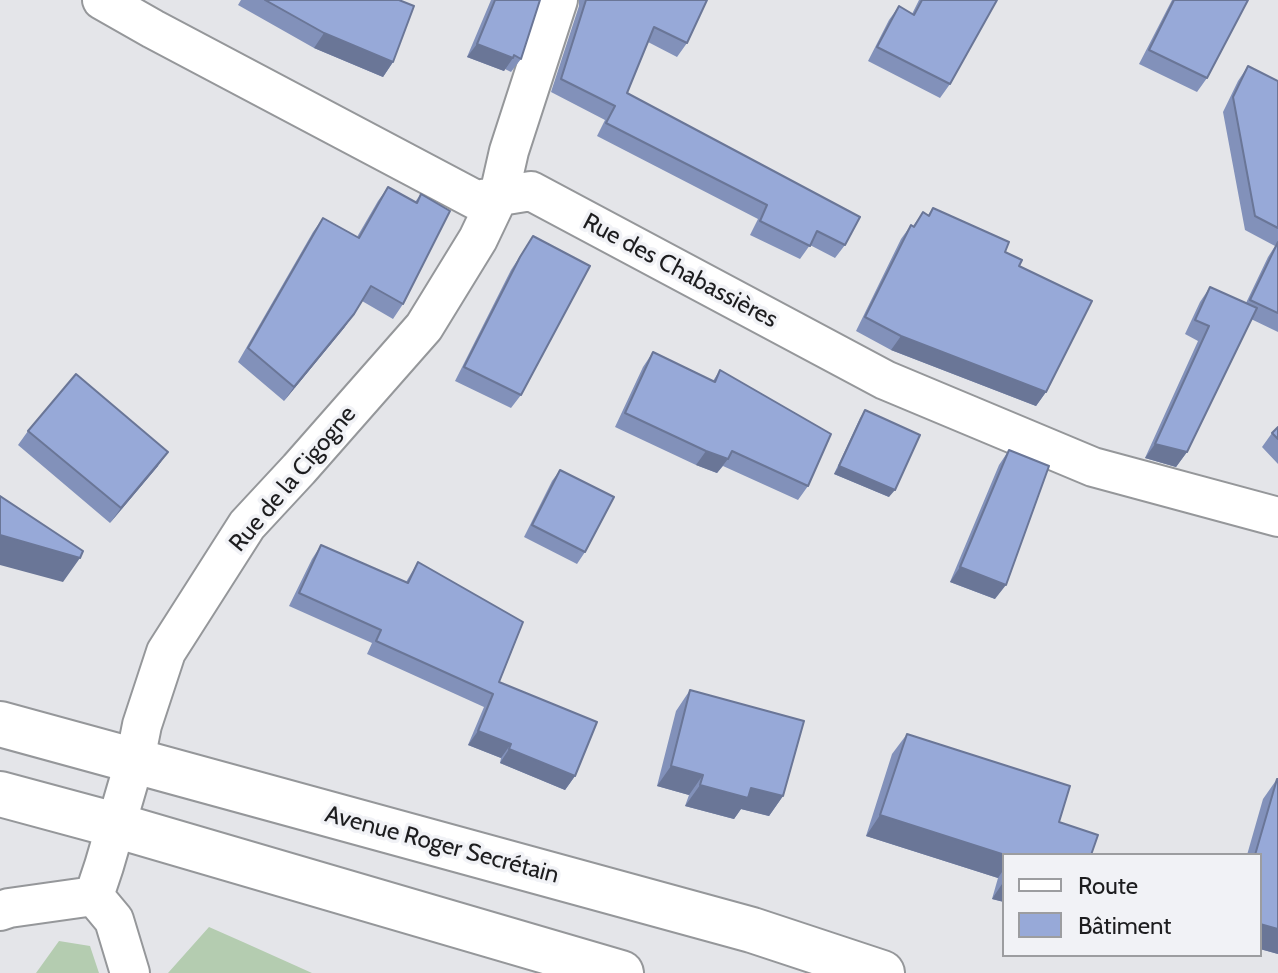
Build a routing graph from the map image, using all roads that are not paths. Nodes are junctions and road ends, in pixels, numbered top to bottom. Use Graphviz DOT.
graph roads {
  1 [pos="102,0"];
  2 [pos="558,0"];
  3 [pos="499,195"];
  4 [pos="1278,517"];
  5 [pos="0,724"];
  6 [pos="135,760"];
  7 [pos="0,794"];
  8 [pos="115,825"];
  9 [pos="94,896"];
  10 [pos="4,909"];
  11 [pos="130,973"];
  12 [pos="621,973"];
  13 [pos="882,973"];
  1 -- 3 [label="street, Rue des Chabassières"];
  2 -- 3 [label="street, Rue de la Cigogne"];
  3 -- 4 [label="street, Rue des Chabassières"];
  3 -- 6 [label="street, Rue de la Cigogne"];
  5 -- 6 [label="main road, Avenue Roger Secrétain"];
  6 -- 8 [label="street, Rue de la Cigogne"];
  6 -- 13 [label="main road, Avenue Roger Secrétain"];
  7 -- 8 [label="main road"];
  8 -- 9 [label="street, Rue de la Cigogne"];
  8 -- 12 [label="main road"];
  9 -- 10 [label="street"];
  9 -- 11 [label="street"];
}
